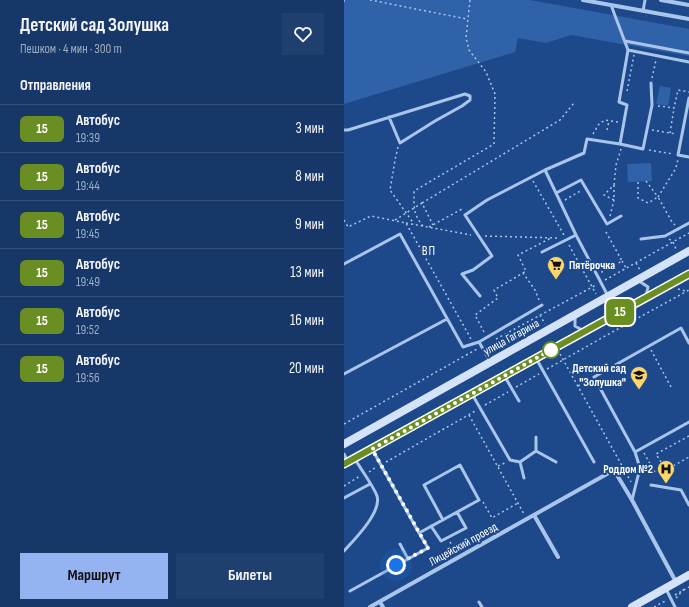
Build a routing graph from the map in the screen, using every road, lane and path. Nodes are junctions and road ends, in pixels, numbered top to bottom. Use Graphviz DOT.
graph roads {
  1 [pos="370,0"];
  2 [pos="470,0"];
  3 [pos="582,0"];
  4 [pos="645,0"];
  5 [pos="661,0"];
  6 [pos="611,5"];
  7 [pos="689,5"];
  8 [pos="643,11"];
  9 [pos="467,19"];
  10 [pos="689,19"];
  11 [pos="625,41"];
  12 [pos="628,50"];
  13 [pos="635,52"];
  14 [pos="689,53"];
  15 [pos="656,56"];
  16 [pos="689,62"];
  17 [pos="651,84"];
  18 [pos="689,92"];
  19 [pos="627,94"];
  20 [pos="689,98"];
  21 [pos="574,103"];
  22 [pos="652,105"];
  23 [pos="674,108"];
  24 [pos="388,118"];
  25 [pos="609,120"];
  26 [pos="624,123"];
  27 [pos="647,129"];
  28 [pos="344,130"];
  29 [pos="607,130"];
  30 [pos="670,133"];
  31 [pos="682,135"];
  32 [pos="592,139"];
  33 [pos="400,142"];
  34 [pos="621,145"];
  35 [pos="643,149"];
  36 [pos="678,155"];
  37 [pos="689,157"];
  38 [pos="545,170"];
  39 [pos="531,177"];
  40 [pos="646,181"];
  41 [pos="638,182"];
  42 [pos="614,185"];
  43 [pos="586,188"];
  44 [pos="556,193"];
  45 [pos="658,197"];
  46 [pos="614,200"];
  47 [pos="561,202"];
  48 [pos="422,204"];
  49 [pos="414,208"];
  50 [pos="407,213"];
  51 [pos="621,216"];
  52 [pos="394,220"];
  53 [pos="406,223"];
  54 [pos="414,224"];
  55 [pos="607,224"];
  56 [pos="689,224"];
  57 [pos="433,225"];
  58 [pos="423,226"];
  59 [pos="680,229"];
  60 [pos="689,233"];
  61 [pos="576,235"];
  62 [pos="478,236"];
  63 [pos="552,238"];
  64 [pos="566,239"];
  65 [pos="641,239"];
  66 [pos="689,251"];
  67 [pos="542,252"];
  68 [pos="622,261"];
  69 [pos="636,263"];
  70 [pos="344,264"];
  71 [pos="599,267"];
  72 [pos="626,268"];
  73 [pos="523,273"];
  74 [pos="689,274"];
  75 [pos="640,278"];
  76 [pos="601,282"];
  77 [pos="668,285"];
  78 [pos="592,287"];
  79 [pos="687,292"];
  80 [pos="480,296"];
  81 [pos="608,296"];
  82 [pos="645,298"];
  83 [pos="542,305"];
  84 [pos="576,315"];
  85 [pos="447,319"];
  86 [pos="585,331"];
  87 [pos="486,338"];
  88 [pos="495,340"];
  89 [pos="479,342"];
  90 [pos="689,344"];
  91 [pos="649,346"];
  92 [pos="482,347"];
  93 [pos="536,358"];
  94 [pos="563,358"];
  95 [pos="491,362"];
  96 [pos="344,374"];
  97 [pos="504,376"];
  98 [pos="594,377"];
  99 [pos="578,386"];
  100 [pos="671,387"];
  101 [pos="472,394"];
  102 [pos="519,401"];
  103 [pos="468,414"];
  104 [pos="689,422"];
  105 [pos="344,424"];
  106 [pos="689,436"];
  107 [pos="536,437"];
  108 [pos="344,444"];
  109 [pos="641,448"];
  110 [pos="372,449"];
  111 [pos="536,451"];
  112 [pos="635,452"];
  113 [pos="344,454"];
  114 [pos="689,457"];
  115 [pos="355,458"];
  116 [pos="510,460"];
  117 [pos="520,462"];
  118 [pos="556,462"];
  119 [pos="594,462"];
  120 [pos="344,464"];
  121 [pos="498,466"];
  122 [pos="656,474"];
  123 [pos="524,478"];
  124 [pos="370,484"];
  125 [pos="650,485"];
  126 [pos="635,489"];
  127 [pos="481,497"];
  128 [pos="344,498"];
  129 [pos="632,500"];
  130 [pos="518,503"];
  131 [pos="689,505"];
  132 [pos="457,512"];
  133 [pos="534,515"];
  134 [pos="527,519"];
  135 [pos="443,520"];
  136 [pos="431,526"];
  137 [pos="419,533"];
  138 [pos="447,537"];
  139 [pos="400,544"];
  140 [pos="344,551"];
  141 [pos="558,557"];
  142 [pos="458,558"];
  143 [pos="408,559"];
  144 [pos="689,575"];
  145 [pos="676,582"];
  146 [pos="665,588"];
  147 [pos="684,589"];
  148 [pos="350,590"];
  149 [pos="380,602"];
  150 [pos="479,602"];
  151 [pos="678,602"];
  152 [pos="370,607"];
  153 [pos="383,607"];
  154 [pos="482,607"];
  155 [pos="632,607"];
  156 [pos="675,607"];
  1 -- 9 [label="path"];
  2 -- 9 [label="path"];
  3 -- 6 [label="street"];
  4 -- 8 [label="lane"];
  5 -- 7 [label="street"];
  6 -- 8 [label="street"];
  6 -- 11 [label="lane"];
  8 -- 10 [label="street"];
  9 -- 49 [label="path"];
  11 -- 12 [label="lane"];
  11 -- 14 [label="lane"];
  12 -- 13 [label="lane"];
  12 -- 26 [label="lane"];
  13 -- 15 [label="lane"];
  13 -- 19 [label="path"];
  15 -- 16 [label="lane"];
  15 -- 17 [label="path"];
  17 -- 22 [label="lane"];
  18 -- 23 [label="path"];
  20 -- 31 [label="lane"];
  21 -- 48 [label="path"];
  22 -- 23 [label="path"];
  22 -- 27 [label="lane"];
  23 -- 30 [label="path"];
  24 -- 28 [label="lane"];
  24 -- 33 [label="lane"];
  24 -- 33 [label="lane"];
  25 -- 26 [label="path"];
  25 -- 29 [label="path"];
  25 -- 32 [label="path"];
  26 -- 34 [label="lane"];
  27 -- 30 [label="path"];
  27 -- 35 [label="lane"];
  30 -- 31 [label="path"];
  31 -- 36 [label="lane"];
  32 -- 34 [label="lane"];
  32 -- 38 [label="lane"];
  33 -- 50 [label="path"];
  34 -- 35 [label="lane"];
  34 -- 42 [label="path"];
  35 -- 36 [label="path"];
  36 -- 37 [label="lane"];
  36 -- 45 [label="path"];
  38 -- 39 [label="lane"];
  38 -- 44 [label="lane"];
  39 -- 62 [label="lane"];
  39 -- 64 [label="path"];
  40 -- 45 [label="path"];
  41 -- 45 [label="path"];
  42 -- 46 [label="path"];
  42 -- 46 [label="path"];
  43 -- 44 [label="lane"];
  43 -- 47 [label="path"];
  43 -- 55 [label="lane"];
  44 -- 47 [label="lane"];
  45 -- 59 [label="path"];
  46 -- 55 [label="path"];
  47 -- 61 [label="lane"];
  48 -- 49 [label="path"];
  48 -- 57 [label="path"];
  49 -- 50 [label="path"];
  49 -- 58 [label="path"];
  50 -- 52 [label="path"];
  50 -- 54 [label="path"];
  51 -- 55 [label="lane"];
  53 -- 54 [label="path"];
  54 -- 58 [label="path"];
  55 -- 68 [label="path"];
  56 -- 59 [label="lane"];
  58 -- 62 [label="path"];
  59 -- 65 [label="lane"];
  60 -- 69 [label="path"];
  61 -- 64 [label="lane"];
  61 -- 76 [label="lane"];
  62 -- 63 [label="path"];
  62 -- 80 [label="lane"];
  63 -- 64 [label="path"];
  63 -- 73 [label="path"];
  64 -- 67 [label="lane"];
  64 -- 78 [label="path"];
  66 -- 75 [label="street, улица Гагарина"];
  68 -- 71 [label="path"];
  68 -- 72 [label="path"];
  69 -- 72 [label="path"];
  69 -- 75 [label="path"];
  70 -- 85 [label="lane"];
  72 -- 76 [label="path"];
  73 -- 83 [label="path"];
  73 -- 87 [label="path"];
  74 -- 77 [label="street"];
  75 -- 81 [label="street, улица Гагарина"];
  75 -- 82 [label="lane"];
  76 -- 78 [label="path"];
  76 -- 81 [label="lane"];
  77 -- 79 [label="path"];
  77 -- 82 [label="street"];
  78 -- 88 [label="path"];
  81 -- 84 [label="street, улица Гагарина"];
  82 -- 86 [label="street"];
  83 -- 87 [label="lane"];
  84 -- 86 [label="lane"];
  84 -- 95 [label="street, улица Гагарина"];
  85 -- 89 [label="lane"];
  85 -- 96 [label="lane"];
  86 -- 93 [label="street"];
  87 -- 89 [label="lane"];
  89 -- 92 [label="lane"];
  90 -- 91 [label="lane"];
  91 -- 98 [label="lane"];
  91 -- 100 [label="path"];
  92 -- 95 [label="lane"];
  92 -- 105 [label="path"];
  93 -- 97 [label="street"];
  93 -- 119 [label="lane"];
  94 -- 99 [label="path"];
  95 -- 108 [label="street, улица Гагарина"];
  97 -- 101 [label="street"];
  97 -- 102 [label="lane"];
  98 -- 99 [label="path"];
  98 -- 112 [label="lane"];
  99 -- 126 [label="path"];
  101 -- 110 [label="street"];
  101 -- 116 [label="lane"];
  103 -- 121 [label="path"];
  104 -- 109 [label="lane"];
  106 -- 114 [label="path"];
  107 -- 111 [label="lane"];
  109 -- 112 [label="lane"];
  109 -- 122 [label="path"];
  110 -- 115 [label="street"];
  110 -- 137 [label="lane"];
  111 -- 117 [label="lane"];
  111 -- 118 [label="lane"];
  112 -- 126 [label="lane"];
  113 -- 120 [label="lane"];
  115 -- 120 [label="street"];
  115 -- 124 [label="lane"];
  116 -- 117 [label="lane"];
  116 -- 121 [label="path"];
  117 -- 123 [label="lane"];
  121 -- 130 [label="path"];
  124 -- 128 [label="lane"];
  124 -- 140 [label="lane"];
  125 -- 131 [label="lane"];
  126 -- 129 [label="lane"];
  127 -- 130 [label="path"];
  129 -- 133 [label="street, Лицейский проезд"];
  129 -- 145 [label="street"];
  130 -- 134 [label="path"];
  132 -- 135 [label="lane"];
  132 -- 135 [label="lane"];
  132 -- 138 [label="lane"];
  133 -- 134 [label="street, Лицейский проезд"];
  133 -- 141 [label="street"];
  134 -- 142 [label="street, Лицейский проезд"];
  135 -- 136 [label="lane"];
  136 -- 137 [label="lane"];
  136 -- 138 [label="lane"];
  137 -- 143 [label="lane"];
  138 -- 142 [label="path"];
  139 -- 143 [label="lane"];
  142 -- 149 [label="street, Лицейский проезд"];
  143 -- 148 [label="lane"];
  144 -- 145 [label="street"];
  145 -- 146 [label="street"];
  146 -- 155 [label="street"];
  146 -- 156 [label="lane"];
  147 -- 151 [label="path"];
  149 -- 152 [label="street, Лицейский проезд"];
  149 -- 153 [label="street"];
  150 -- 154 [label="lane"];
}
